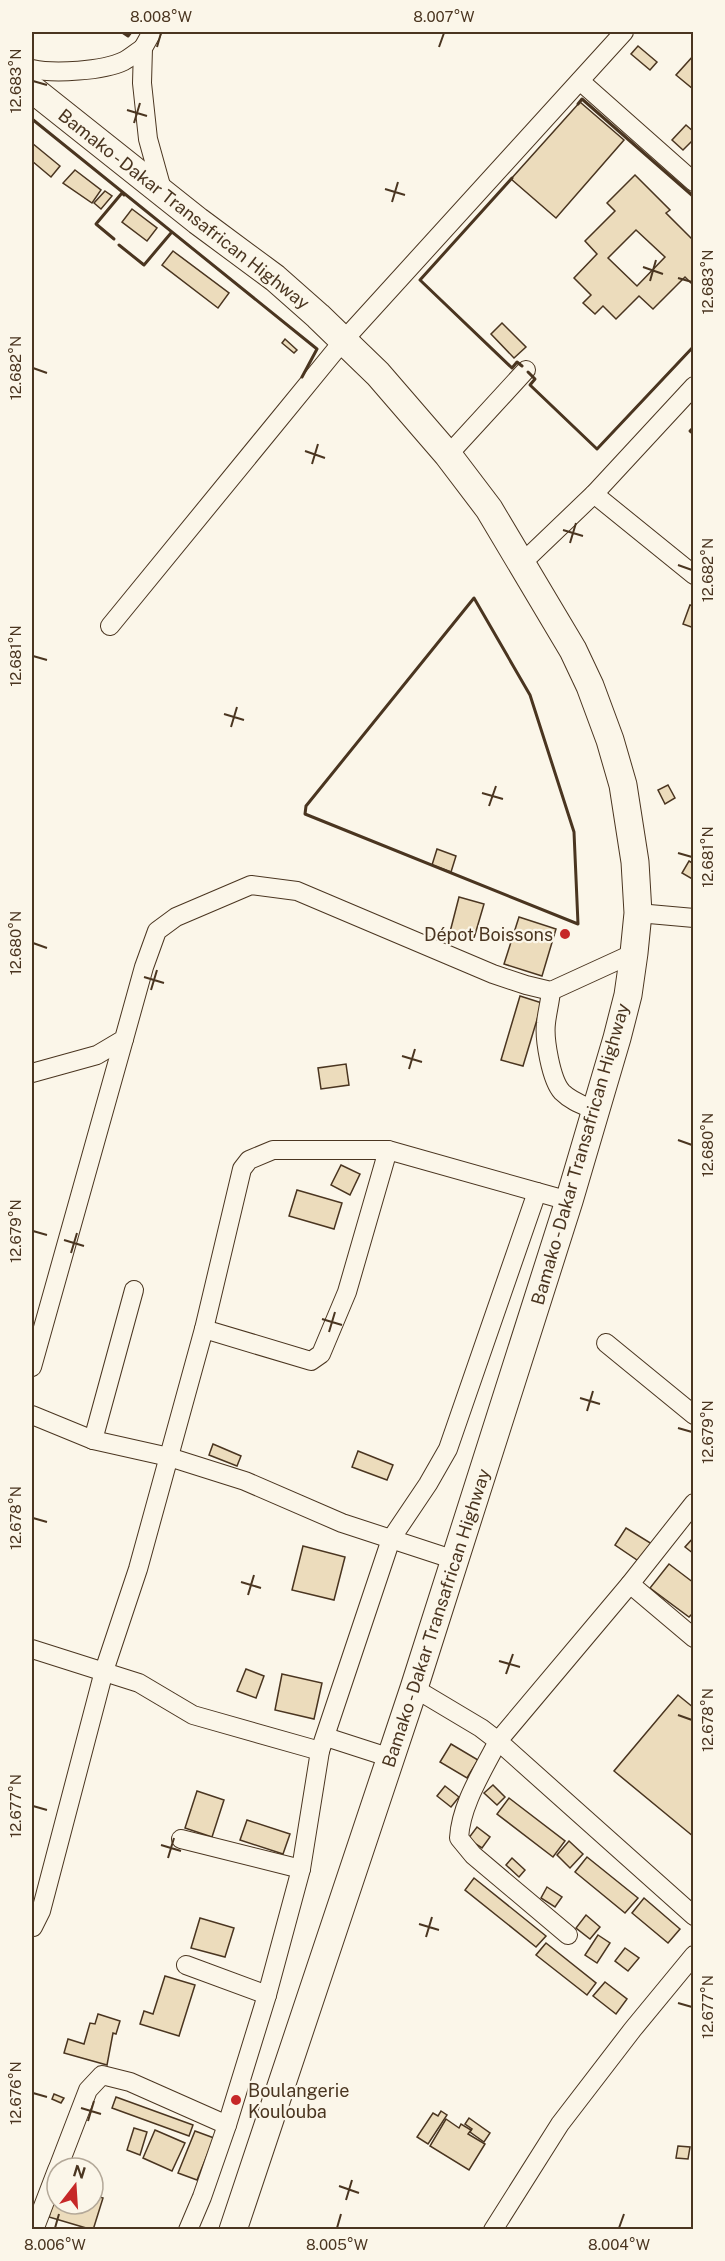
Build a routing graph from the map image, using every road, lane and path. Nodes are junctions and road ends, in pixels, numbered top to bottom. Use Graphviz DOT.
graph roads {
  1 [pos="152,32"];
  2 [pos="624,32"];
  3 [pos="143,48"];
  4 [pos="32,69"];
  5 [pos="580,81"];
  6 [pos="32,89"];
  7 [pos="693,182"];
  8 [pos="163,193"];
  9 [pos="343,341"];
  10 [pos="526,370"];
  11 [pos="693,386"];
  12 [pos="448,456"];
  13 [pos="594,494"];
  14 [pos="522,563"];
  15 [pos="693,575"];
  16 [pos="110,626"];
  17 [pos="638,913"];
  18 [pos="693,918"];
  19 [pos="634,953"];
  20 [pos="551,991"];
  21 [pos="124,1039"];
  22 [pos="32,1073"];
  23 [pos="594,1110"];
  24 [pos="388,1150"];
  25 [pos="537,1192"];
  26 [pos="569,1201"];
  27 [pos="134,1290"];
  28 [pos="204,1329"];
  29 [pos="606,1343"];
  30 [pos="32,1367"];
  31 [pos="32,1414"];
  32 [pos="693,1415"];
  33 [pos="93,1440"];
  34 [pos="168,1457"];
  35 [pos="693,1503"];
  36 [pos="391,1539"];
  37 [pos="455,1560"];
  38 [pos="630,1584"];
  39 [pos="693,1638"];
  40 [pos="32,1650"];
  41 [pos="104,1671"];
  42 [pos="414,1688"];
  43 [pos="498,1741"];
  44 [pos="323,1744"];
  45 [pos="391,1758"];
  46 [pos="181,1839"];
  47 [pos="302,1869"];
  48 [pos="693,1916"];
  49 [pos="32,1927"];
  50 [pos="568,1935"];
  51 [pos="693,1956"];
  52 [pos="186,1965"];
  53 [pos="267,1995"];
  54 [pos="227,2126"];
  55 [pos="62,2156"];
  56 [pos="45,2200"];
  57 [pos="34,2229"];
  58 [pos="188,2229"];
  59 [pos="233,2229"];
  60 [pos="493,2229"];
  1 -- 3 [label="street"];
  2 -- 5 [label="street"];
  3 -- 4 [label="street"];
  3 -- 8 [label="street"];
  5 -- 7 [label="street"];
  5 -- 9 [label="street"];
  6 -- 8 [label="highway, Bamako - Dakar Transafrican Highway"];
  8 -- 9 [label="highway, Bamako - Dakar Transafrican Highway"];
  9 -- 12 [label="highway, Bamako - Dakar Transafrican Highway"];
  9 -- 16 [label="street"];
  10 -- 12 [label="street"];
  11 -- 13 [label="street"];
  12 -- 14 [label="highway, Bamako - Dakar Transafrican Highway"];
  13 -- 14 [label="street"];
  13 -- 15 [label="street"];
  14 -- 17 [label="highway, Bamako - Dakar Transafrican Highway"];
  17 -- 18 [label="street"];
  17 -- 19 [label="highway, Bamako - Dakar Transafrican Highway"];
  19 -- 20 [label="street"];
  19 -- 23 [label="highway, Bamako - Dakar Transafrican Highway"];
  20 -- 21 [label="street"];
  20 -- 23 [label="street"];
  21 -- 22 [label="street"];
  21 -- 30 [label="street"];
  23 -- 26 [label="highway, Bamako - Dakar Transafrican Highway"];
  24 -- 25 [label="street"];
  24 -- 28 [label="street"];
  24 -- 28 [label="street"];
  25 -- 26 [label="street"];
  25 -- 36 [label="street"];
  26 -- 37 [label="highway, Bamako - Dakar Transafrican Highway"];
  27 -- 33 [label="street"];
  28 -- 34 [label="street"];
  29 -- 32 [label="street"];
  31 -- 33 [label="street"];
  33 -- 34 [label="street"];
  34 -- 36 [label="street"];
  34 -- 41 [label="street"];
  35 -- 38 [label="street"];
  36 -- 37 [label="street"];
  36 -- 44 [label="street"];
  37 -- 42 [label="highway, Bamako - Dakar Transafrican Highway"];
  38 -- 39 [label="street"];
  38 -- 43 [label="street"];
  40 -- 41 [label="street"];
  41 -- 44 [label="street"];
  41 -- 49 [label="street"];
  42 -- 43 [label="street"];
  42 -- 45 [label="highway, Bamako - Dakar Transafrican Highway"];
  43 -- 48 [label="street"];
  43 -- 50 [label="street"];
  44 -- 45 [label="street"];
  44 -- 47 [label="street"];
  45 -- 59 [label="highway, Bamako - Dakar Transafrican Highway"];
  46 -- 47 [label="street"];
  47 -- 53 [label="street"];
  51 -- 60 [label="street"];
  52 -- 53 [label="street"];
  53 -- 54 [label="street"];
  54 -- 55 [label="street"];
  54 -- 58 [label="street"];
  56 -- 57 [label="street"];
}
